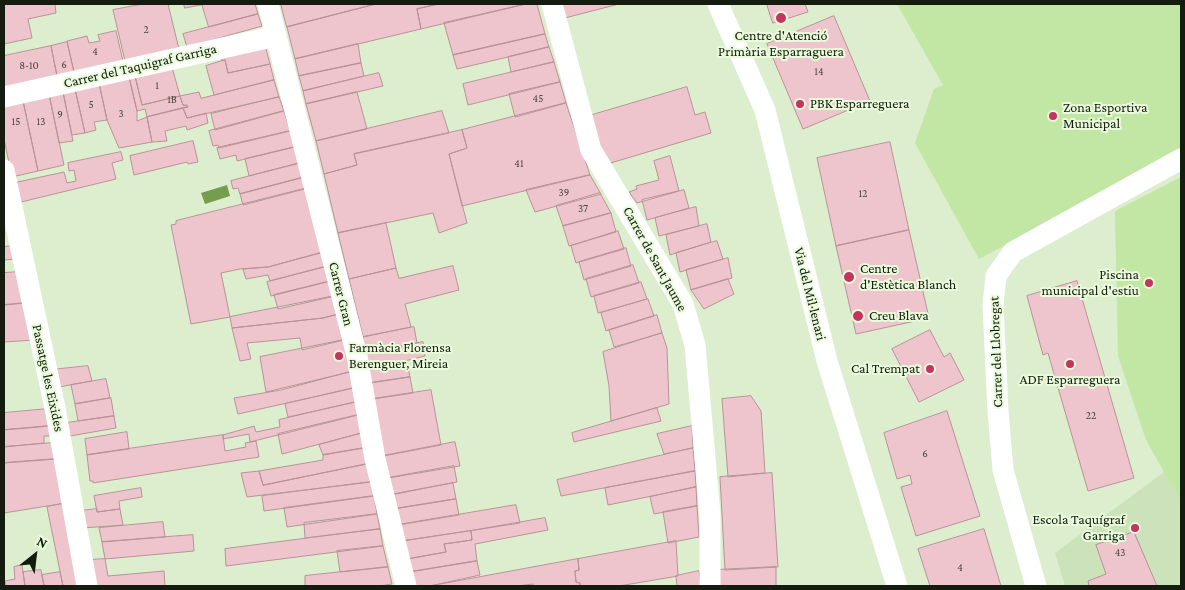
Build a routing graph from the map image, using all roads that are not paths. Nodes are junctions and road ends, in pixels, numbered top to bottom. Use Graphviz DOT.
graph roads {
  1 [pos="268,4"];
  2 [pos="552,4"];
  3 [pos="718,4"];
  4 [pos="276,36"];
  5 [pos="4,97"];
  6 [pos="1181,159"];
  7 [pos="4,170"];
  8 [pos="87,586"];
  9 [pos="406,586"];
  10 [pos="710,586"];
  11 [pos="898,586"];
  12 [pos="1036,586"];
  1 -- 4 [label="street, Carrer Gran"];
  2 -- 10 [label="street, Carrer de Sant Jaume"];
  3 -- 11 [label="street, Via del Mil·lenari"];
  4 -- 5 [label="street, Carrer del Taquigraf Garriga"];
  4 -- 9 [label="street, Carrer Gran"];
  6 -- 12 [label="street, Carrer del Llobregat"];
  7 -- 8 [label="street, Passatge les Eixides"];
}
